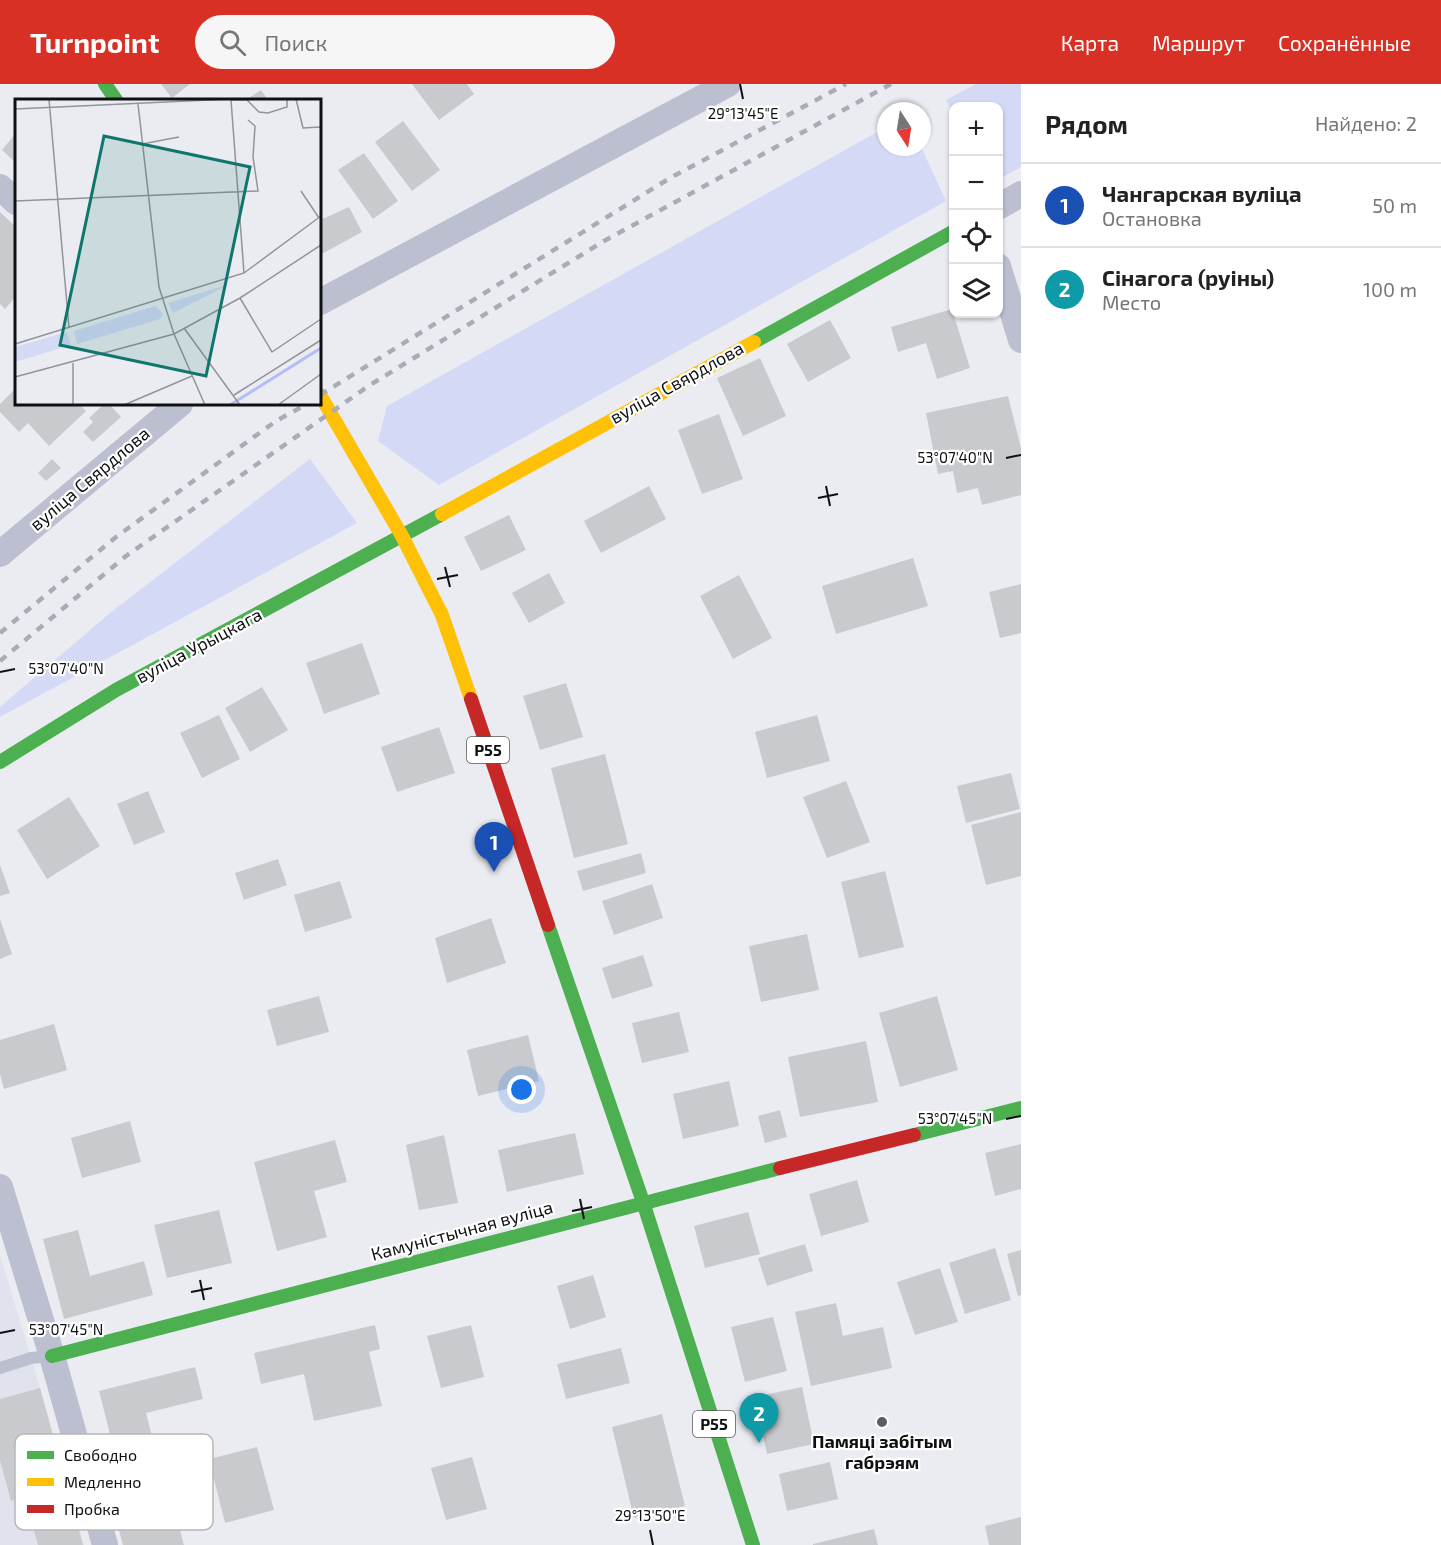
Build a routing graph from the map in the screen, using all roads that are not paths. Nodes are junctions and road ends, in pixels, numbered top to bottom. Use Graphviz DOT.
graph roads {
  1 [pos="105,84"];
  2 [pos="728,84"];
  3 [pos="115,99"];
  4 [pos="0,187"];
  5 [pos="1021,194"];
  6 [pos="15,201"];
  7 [pos="1003,205"];
  8 [pos="949,234"];
  9 [pos="1003,279"];
  10 [pos="321,301"];
  11 [pos="1021,340"];
  12 [pos="321,397"];
  13 [pos="179,405"];
  14 [pos="402,536"];
  15 [pos="0,554"];
  16 [pos="0,762"];
  17 [pos="1021,1108"];
  18 [pos="0,1187"];
  19 [pos="643,1202"];
  20 [pos="52,1356"];
  21 [pos="0,1368"];
  22 [pos="74,1434"];
  23 [pos="101,1530"];
  24 [pos="105,1545"];
  25 [pos="753,1545"];
  1 -- 3 [label="street"];
  2 -- 10 [label="street"];
  4 -- 6 [label="street"];
  5 -- 7 [label="street"];
  8 -- 14 [label="street, вуліца Свярдлова"];
  9 -- 11 [label="street"];
  12 -- 14 [label="street, Р55"];
  13 -- 15 [label="street, вуліца Свярдлова"];
  14 -- 16 [label="street, вуліца Урыцкага"];
  14 -- 19 [label="street, Р55"];
  17 -- 19 [label="street, Камуністычная вуліца"];
  18 -- 20 [label="street"];
  19 -- 20 [label="street, Камуністычная вуліца"];
  19 -- 25 [label="street, Р55"];
  20 -- 21 [label="lane"];
  20 -- 22 [label="street"];
  23 -- 24 [label="street"];
}
